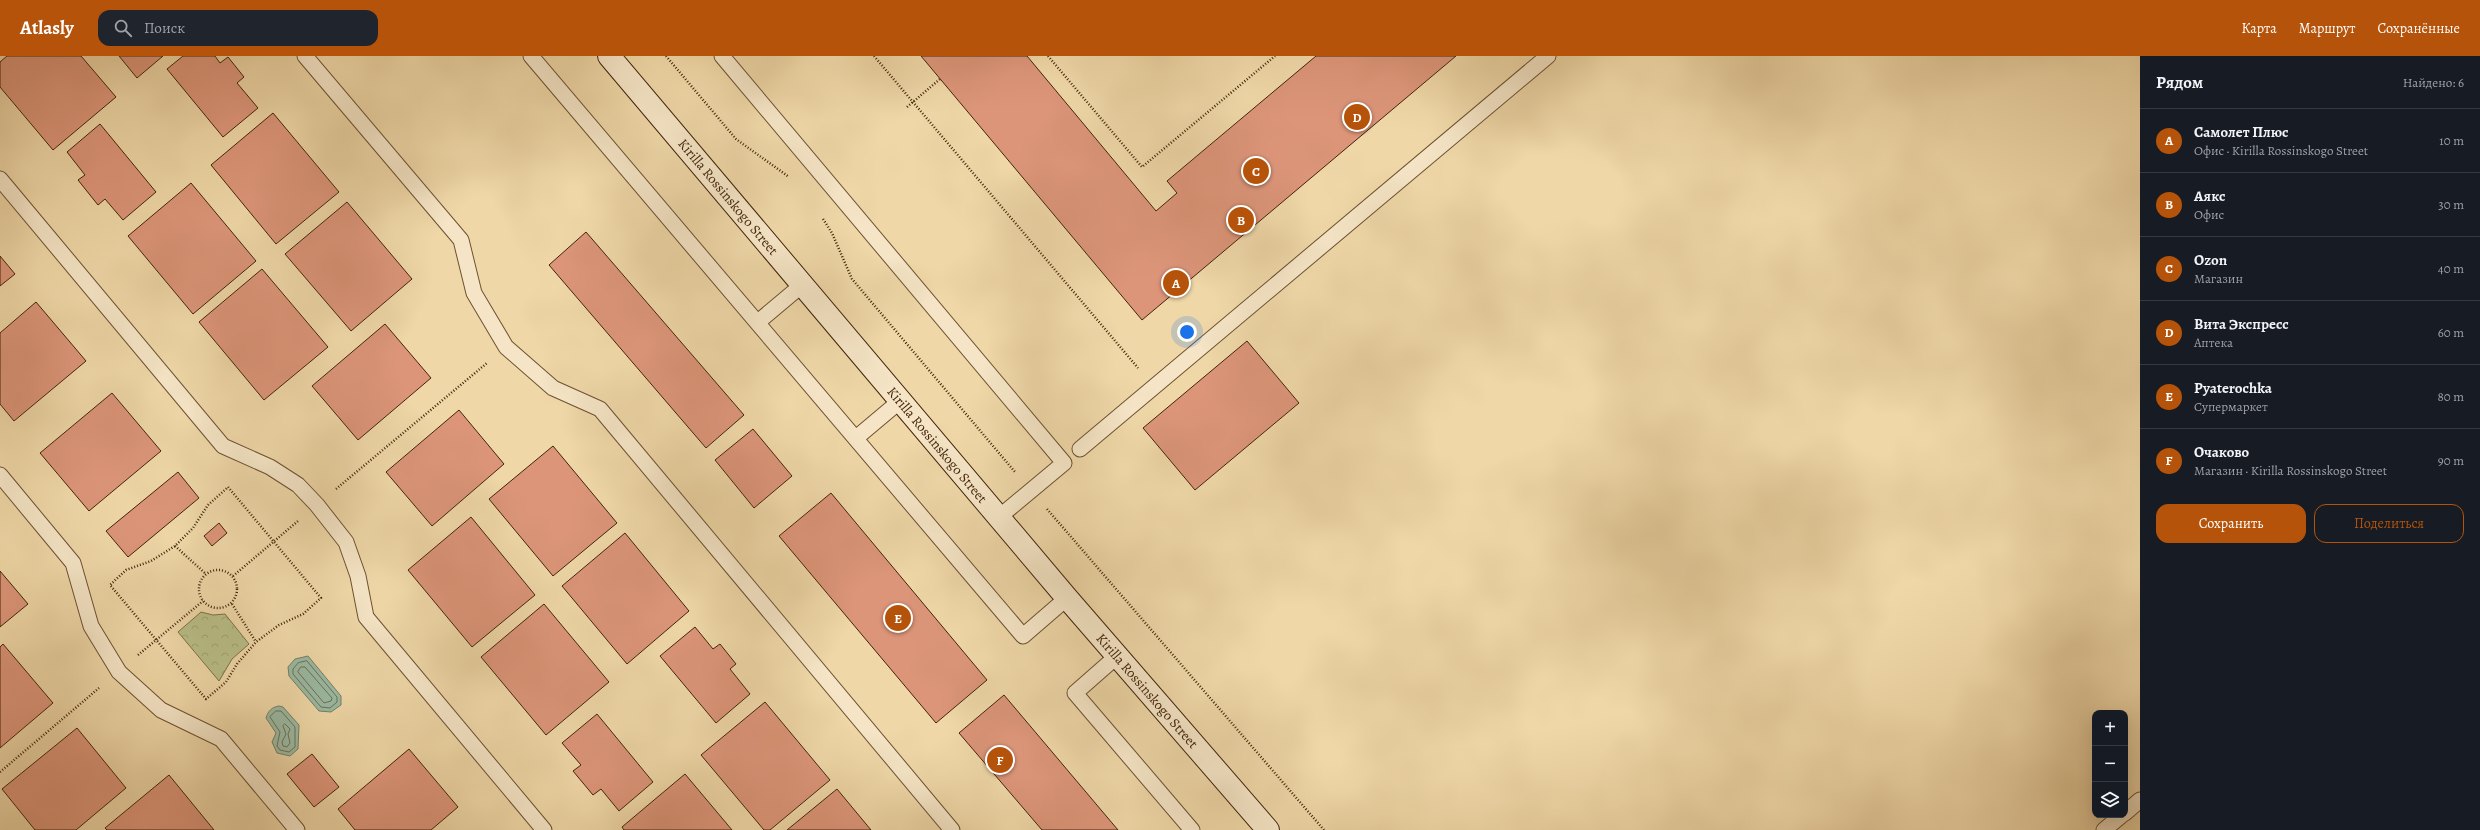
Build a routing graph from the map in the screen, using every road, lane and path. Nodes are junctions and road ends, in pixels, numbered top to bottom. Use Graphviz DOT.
graph roads {
  1 [pos="305,56"];
  2 [pos="531,56"];
  3 [pos="609,56"];
  4 [pos="666,56"];
  5 [pos="722,56"];
  6 [pos="874,56"];
  7 [pos="1048,56"];
  8 [pos="1275,56"];
  9 [pos="1548,56"];
  10 [pos="940,79"];
  11 [pos="913,102"];
  12 [pos="907,107"];
  13 [pos="0,179"];
  14 [pos="795,182"];
  15 [pos="821,215"];
  16 [pos="802,285"];
  17 [pos="758,322"];
  18 [pos="506,347"];
  19 [pos="1141,371"];
  20 [pos="900,401"];
  21 [pos="856,438"];
  22 [pos="1080,449"];
  23 [pos="1009,466"];
  24 [pos="0,475"];
  25 [pos="317,505"];
  26 [pos="1045,507"];
  27 [pos="998,518"];
  28 [pos="274,541"];
  29 [pos="175,546"];
  30 [pos="206,574"];
  31 [pos="233,576"];
  32 [pos="1066,598"];
  33 [pos="232,603"];
  34 [pos="256,642"];
  35 [pos="1116,657"];
  36 [pos="2140,800"];
  37 [pos="2128,810"];
  38 [pos="2118,818"];
  39 [pos="297,830"];
  40 [pos="544,830"];
  41 [pos="952,830"];
  42 [pos="1192,830"];
  43 [pos="1268,830"];
  44 [pos="1324,830"];
  45 [pos="2104,830"];
  1 -- 18 [label="lane"];
  2 -- 17 [label="lane"];
  3 -- 16 [label="main road, Kirilla Rossinskogo Street"];
  4 -- 14 [label="path"];
  5 -- 27 [label="lane"];
  6 -- 11 [label="path"];
  7 -- 8 [label="path"];
  9 -- 22 [label="lane"];
  10 -- 11 [label="path"];
  11 -- 12 [label="path"];
  11 -- 19 [label="path"];
  13 -- 25 [label="lane"];
  15 -- 23 [label="path"];
  16 -- 17 [label="lane"];
  16 -- 20 [label="main road, Kirilla Rossinskogo Street"];
  17 -- 21 [label="lane"];
  18 -- 25 [label="path"];
  18 -- 41 [label="lane"];
  20 -- 21 [label="lane"];
  20 -- 27 [label="main road, Kirilla Rossinskogo Street"];
  21 -- 32 [label="lane"];
  24 -- 39 [label="lane"];
  25 -- 28 [label="path"];
  25 -- 40 [label="lane"];
  26 -- 44 [label="path"];
  27 -- 32 [label="main road, Kirilla Rossinskogo Street"];
  28 -- 29 [label="path"];
  28 -- 31 [label="path"];
  28 -- 34 [label="path"];
  29 -- 30 [label="path"];
  29 -- 34 [label="path"];
  30 -- 31 [label="path"];
  30 -- 33 [label="path"];
  31 -- 33 [label="path"];
  32 -- 35 [label="main road, Kirilla Rossinskogo Street"];
  33 -- 34 [label="path"];
  35 -- 42 [label="lane"];
  35 -- 43 [label="main road, Kirilla Rossinskogo Street"];
  36 -- 37 [label="lane"];
  38 -- 45 [label="lane"];
}
